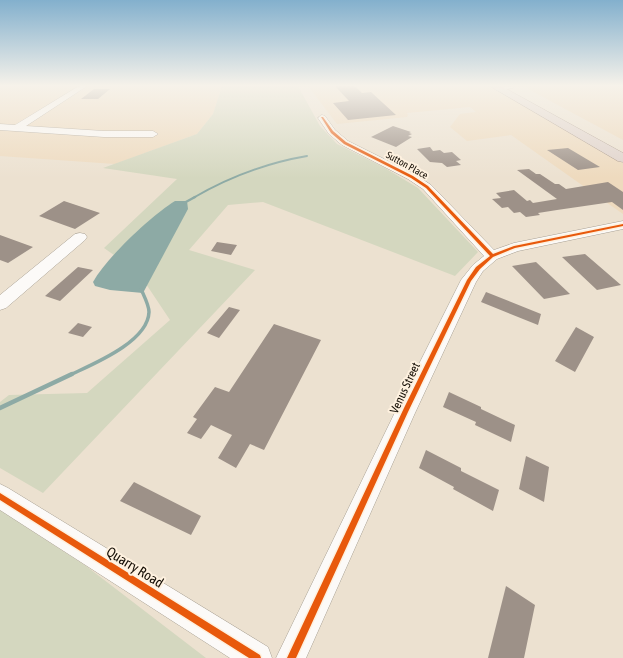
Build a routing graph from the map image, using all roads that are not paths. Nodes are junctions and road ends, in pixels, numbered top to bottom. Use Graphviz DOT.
graph roads {
  1 [pos="35,117"];
  2 [pos="555,117"];
  3 [pos="566,117"];
  4 [pos="322,118"];
  5 [pos="0,127"];
  6 [pos="17,128"];
  7 [pos="153,134"];
  8 [pos="609,138"];
  9 [pos="623,158"];
  10 [pos="623,225"];
  11 [pos="80,238"];
  12 [pos="492,256"];
  13 [pos="0,304"];
  14 [pos="0,496"];
  15 [pos="257,658"];
  16 [pos="291,658"];
  1 -- 6 [label="street"];
  2 -- 9 [label="highway"];
  3 -- 8 [label="highway"];
  4 -- 12 [label="street, Sutton Place"];
  5 -- 6 [label="street"];
  6 -- 7 [label="street"];
  10 -- 12 [label="street, Venus Street"];
  11 -- 13 [label="street"];
  12 -- 16 [label="street, Venus Street"];
  14 -- 15 [label="street, Quarry Road"];
}
